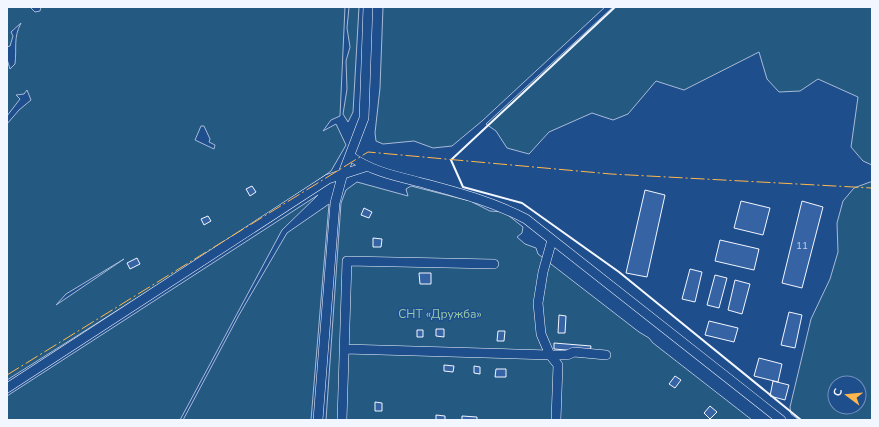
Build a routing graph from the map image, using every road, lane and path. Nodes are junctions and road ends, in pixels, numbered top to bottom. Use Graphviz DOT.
graph roads {
  1 [pos="368,7"];
  2 [pos="350,156"];
  3 [pos="366,167"];
  4 [pos="343,173"];
  5 [pos="552,240"];
  6 [pos="494,264"];
  7 [pos="345,349"];
  8 [pos="550,355"];
  9 [pos="606,355"];
  10 [pos="7,388"];
  11 [pos="318,420"];
  12 [pos="342,420"];
  13 [pos="556,420"];
  14 [pos="781,420"];
  1 -- 2 [label="street"];
  2 -- 3 [label="street"];
  2 -- 4 [label="street"];
  3 -- 4 [label="street"];
  3 -- 5 [label="street"];
  4 -- 10 [label="street"];
  4 -- 11 [label="street"];
  5 -- 8 [label="street"];
  5 -- 14 [label="street"];
  6 -- 7 [label="street"];
  7 -- 8 [label="street"];
  7 -- 12 [label="street"];
  8 -- 9 [label="street"];
  8 -- 13 [label="street"];
}
